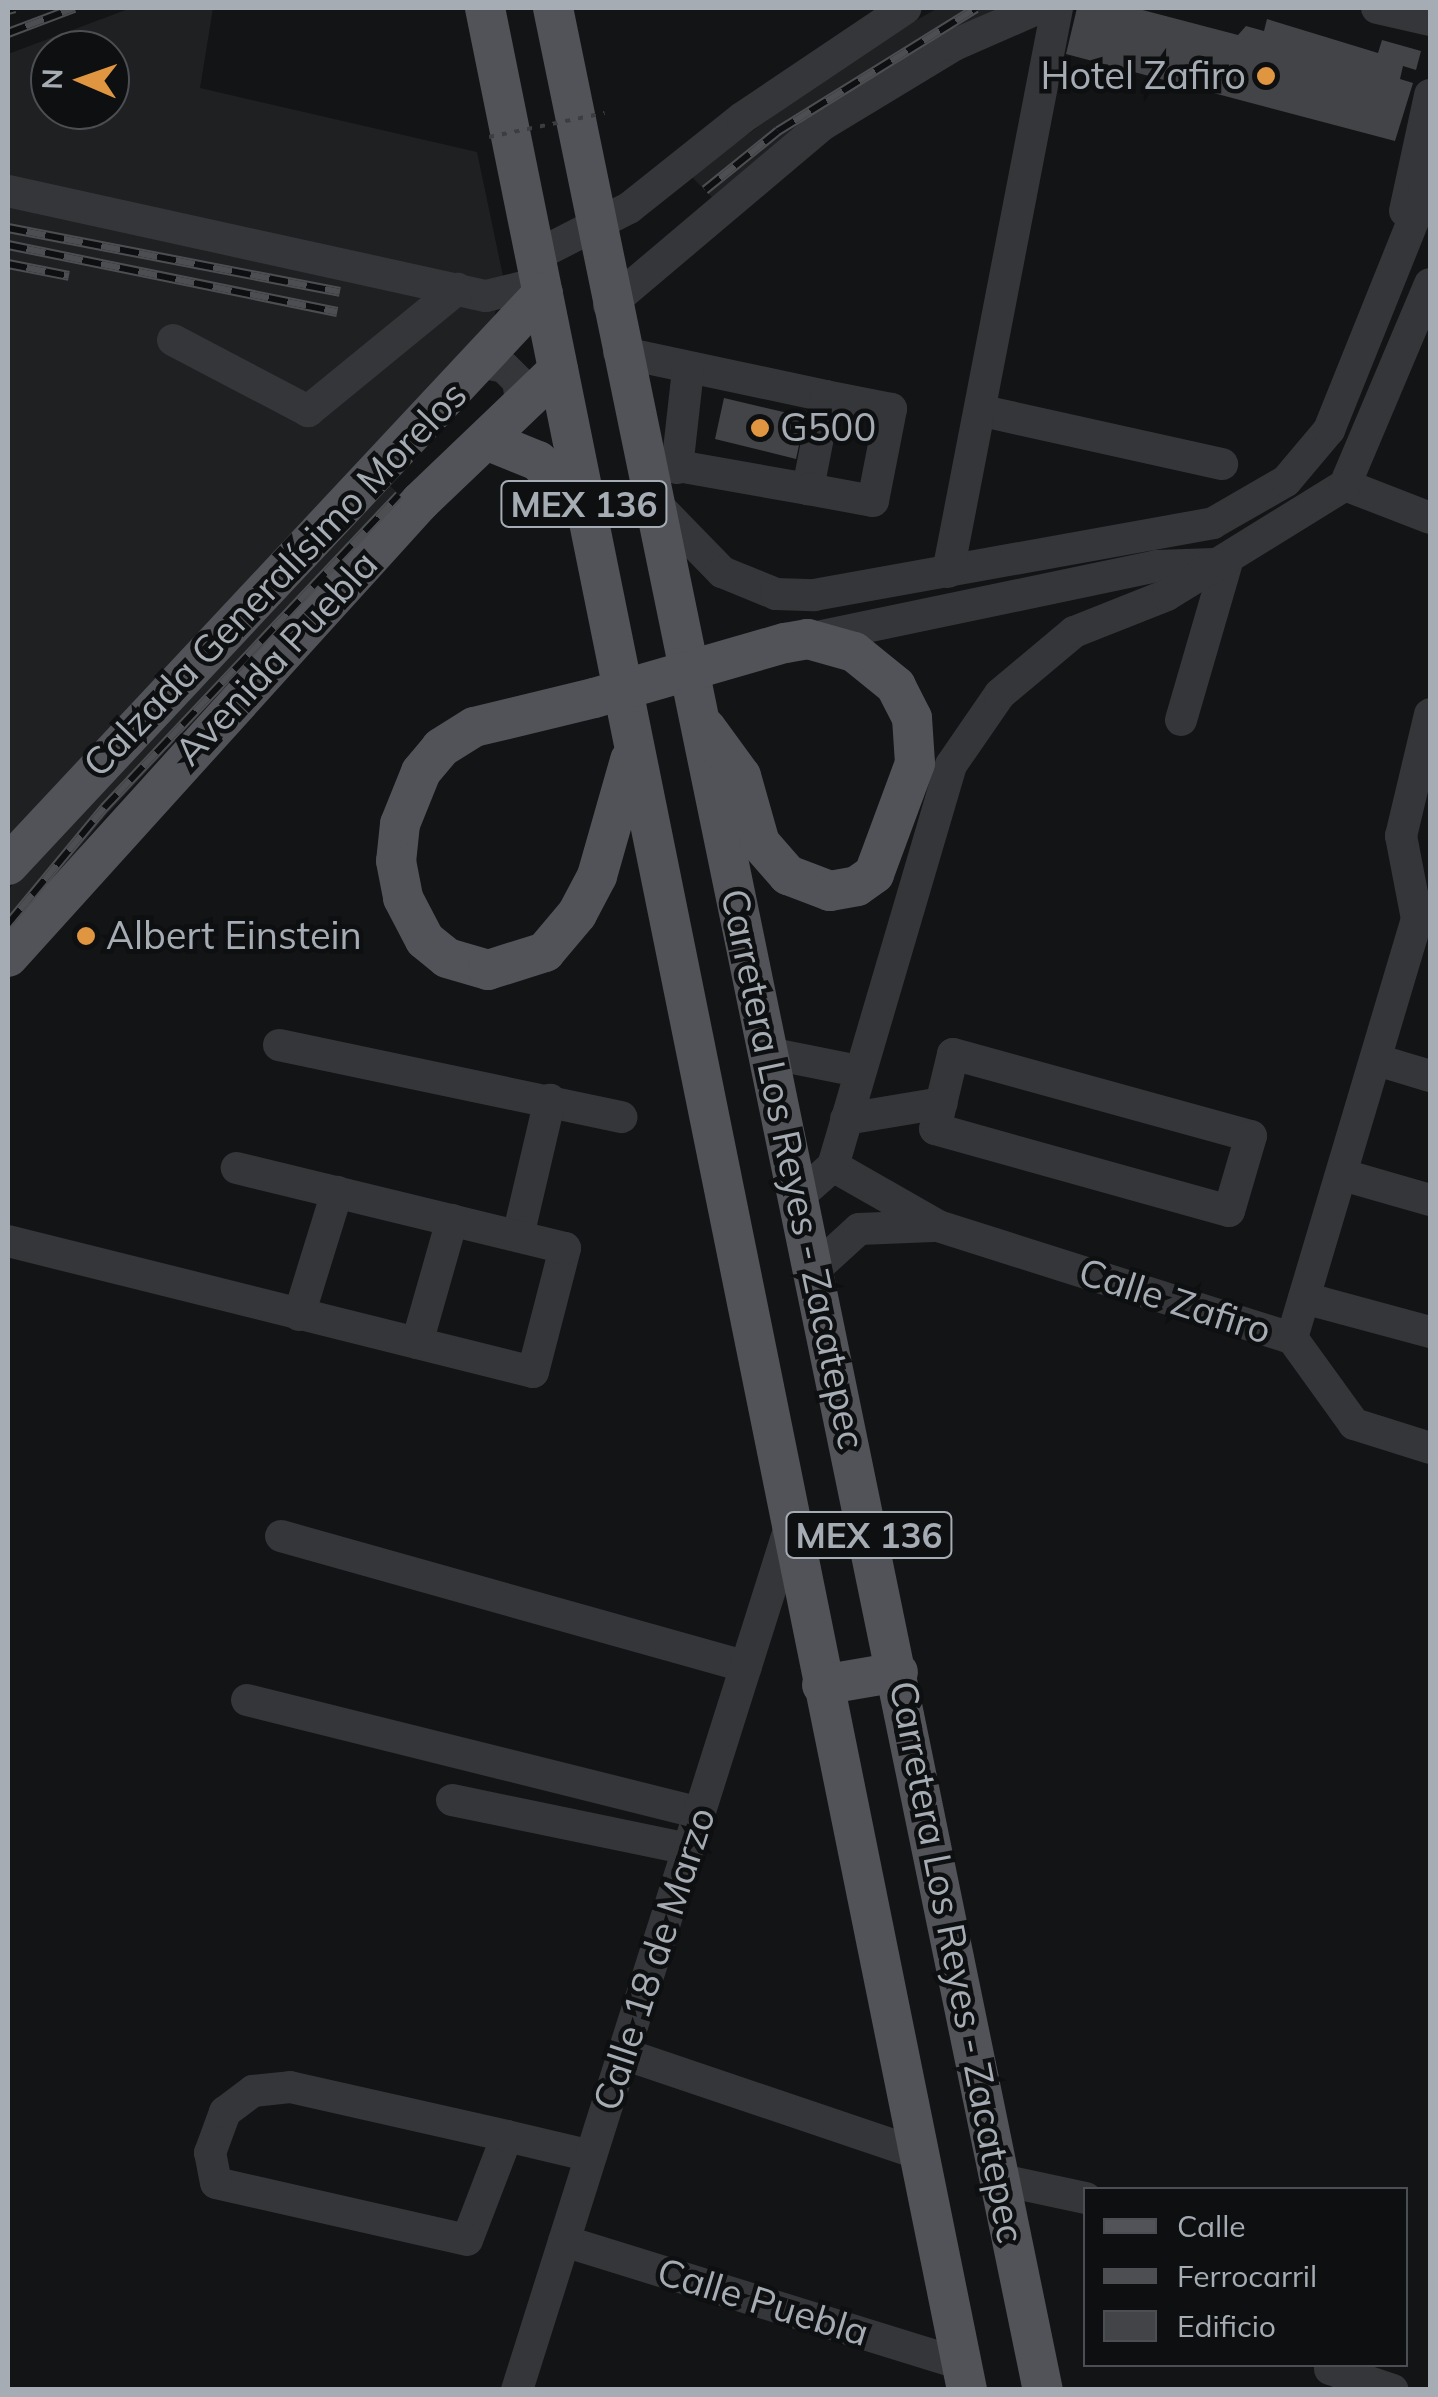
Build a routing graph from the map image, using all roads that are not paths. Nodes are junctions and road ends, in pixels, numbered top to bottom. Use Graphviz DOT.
graph roads {
  1 [pos="485,8"];
  2 [pos="553,8"];
  3 [pos="906,8"];
  4 [pos="1038,8"];
  5 [pos="1057,8"];
  6 [pos="1377,8"];
  7 [pos="1430,20"];
  8 [pos="1430,95"];
  9 [pos="1430,179"];
  10 [pos="8,191"];
  11 [pos="594,226"];
  12 [pos="1400,250"];
  13 [pos="539,277"];
  14 [pos="1430,284"];
  15 [pos="457,290"];
  16 [pos="609,305"];
  17 [pos="173,340"];
  18 [pos="620,352"];
  19 [pos="484,362"];
  20 [pos="558,370"];
  21 [pos="688,370"];
  22 [pos="826,396"];
  23 [pos="522,405"];
  24 [pos="983,411"];
  25 [pos="486,440"];
  26 [pos="1222,464"];
  27 [pos="657,475"];
  28 [pos="1286,481"];
  29 [pos="808,488"];
  30 [pos="1355,489"];
  31 [pos="1430,492"];
  32 [pos="1305,510"];
  33 [pos="585,511"];
  34 [pos="1430,518"];
  35 [pos="1223,561"];
  36 [pos="948,572"];
  37 [pos="796,641"];
  38 [pos="1430,714"];
  39 [pos="699,719"];
  40 [pos="1182,720"];
  41 [pos="632,751"];
  42 [pos="1418,862"];
  43 [pos="8,865"];
  44 [pos="8,957"];
  45 [pos="279,1045"];
  46 [pos="768,1053"];
  47 [pos="1377,1060"];
  48 [pos="858,1072"];
  49 [pos="1430,1076"];
  50 [pos="550,1100"];
  51 [pos="942,1102"];
  52 [pos="622,1117"];
  53 [pos="846,1119"];
  54 [pos="834,1166"];
  55 [pos="237,1168"];
  56 [pos="1343,1174"];
  57 [pos="337,1192"];
  58 [pos="798,1197"];
  59 [pos="1430,1200"];
  60 [pos="452,1220"];
  61 [pos="938,1226"];
  62 [pos="518,1236"];
  63 [pos="8,1241"];
  64 [pos="814,1270"];
  65 [pos="1304,1298"];
  66 [pos="299,1315"];
  67 [pos="1430,1332"];
  68 [pos="1292,1338"];
  69 [pos="416,1343"];
  70 [pos="1430,1448"];
  71 [pos="790,1528"];
  72 [pos="281,1536"];
  73 [pos="746,1667"];
  74 [pos="898,1672"];
  75 [pos="822,1685"];
  76 [pos="247,1700"];
  77 [pos="452,1800"];
  78 [pos="700,1813"];
  79 [pos="688,1848"];
  80 [pos="624,2054"];
  81 [pos="507,2136"];
  82 [pos="918,2154"];
  83 [pos="591,2156"];
  84 [pos="1001,2180"];
  85 [pos="1083,2197"];
  86 [pos="564,2241"];
  87 [pos="1330,2369"];
  88 [pos="964,2377"];
  89 [pos="517,2390"];
  90 [pos="1043,2390"];
  91 [pos="1393,2390"];
  1 -- 13 [label="main road, Carretera Los Reyes - Zacatepec / MEX 136"];
  2 -- 11 [label="main road, Carretera Los Reyes - Zacatepec / MEX 136"];
  3 -- 11 [label="street"];
  4 -- 16 [label="street"];
  5 -- 24 [label="street"];
  6 -- 7 [label="street"];
  8 -- 12 [label="street"];
  9 -- 12 [label="street"];
  10 -- 15 [label="street"];
  11 -- 13 [label="street"];
  11 -- 16 [label="main road, Carretera Los Reyes - Zacatepec / MEX 136"];
  12 -- 28 [label="street"];
  13 -- 15 [label="street"];
  13 -- 19 [label="main road, Calzada Generalísimo Morelos"];
  13 -- 20 [label="main road, Carretera Los Reyes - Zacatepec / MEX 136"];
  14 -- 30 [label="street"];
  15 -- 17 [label="street"];
  16 -- 18 [label="main road, Carretera Los Reyes - Zacatepec / MEX 136"];
  18 -- 21 [label="street"];
  18 -- 27 [label="main road, Carretera Los Reyes - Zacatepec / MEX 136"];
  19 -- 23 [label="street"];
  19 -- 43 [label="main road, Calzada Generalísimo Morelos"];
  20 -- 23 [label="main road, Avenida Puebla"];
  20 -- 33 [label="main road, Carretera Los Reyes - Zacatepec / MEX 136"];
  21 -- 22 [label="street"];
  21 -- 27 [label="street"];
  22 -- 29 [label="street"];
  22 -- 29 [label="street"];
  23 -- 25 [label="main road, Avenida Puebla"];
  24 -- 26 [label="street"];
  24 -- 36 [label="street"];
  25 -- 33 [label="main road"];
  25 -- 44 [label="main road, Avenida Puebla"];
  27 -- 29 [label="street"];
  27 -- 36 [label="street"];
  27 -- 39 [label="main road, Carretera Los Reyes - Zacatepec / MEX 136"];
  28 -- 32 [label="street"];
  28 -- 36 [label="street"];
  30 -- 31 [label="street"];
  30 -- 32 [label="street"];
  30 -- 34 [label="street"];
  32 -- 35 [label="street"];
  33 -- 41 [label="main road, Carretera Los Reyes - Zacatepec / MEX 136"];
  35 -- 37 [label="street"];
  35 -- 40 [label="street"];
  35 -- 48 [label="street"];
  37 -- 39 [label="main road"];
  37 -- 41 [label="main road, bridge"];
  38 -- 42 [label="street"];
  39 -- 46 [label="main road, Carretera Los Reyes - Zacatepec / MEX 136"];
  41 -- 71 [label="main road, Carretera Los Reyes - Zacatepec / MEX 136"];
  42 -- 47 [label="street"];
  45 -- 50 [label="street"];
  46 -- 48 [label="street"];
  46 -- 58 [label="main road, Carretera Los Reyes - Zacatepec / MEX 136"];
  47 -- 49 [label="street"];
  47 -- 56 [label="street"];
  48 -- 53 [label="street"];
  50 -- 52 [label="street"];
  50 -- 62 [label="street"];
  51 -- 51 [label="street"];
  51 -- 53 [label="street"];
  53 -- 54 [label="street"];
  54 -- 58 [label="street"];
  54 -- 61 [label="street, Calle Zafiro"];
  55 -- 57 [label="street"];
  56 -- 59 [label="street"];
  56 -- 65 [label="street"];
  57 -- 60 [label="street"];
  57 -- 66 [label="street"];
  58 -- 64 [label="main road, Carretera Los Reyes - Zacatepec / MEX 136"];
  60 -- 62 [label="street"];
  60 -- 69 [label="street"];
  61 -- 64 [label="street, Calle Zafiro"];
  61 -- 68 [label="street, Calle Zafiro"];
  62 -- 69 [label="street"];
  63 -- 66 [label="street"];
  64 -- 74 [label="main road, Carretera Los Reyes - Zacatepec / MEX 136"];
  65 -- 67 [label="street"];
  65 -- 68 [label="street"];
  66 -- 69 [label="street"];
  68 -- 70 [label="street, Calle Zafiro"];
  71 -- 73 [label="street, Calle 18 de Marzo"];
  71 -- 75 [label="main road, Carretera Los Reyes - Zacatepec / MEX 136"];
  72 -- 73 [label="street"];
  73 -- 78 [label="street, Calle 18 de Marzo"];
  74 -- 75 [label="main road"];
  74 -- 84 [label="main road, Carretera Los Reyes - Zacatepec / MEX 136"];
  75 -- 82 [label="main road, Carretera Los Reyes - Zacatepec / MEX 136"];
  76 -- 78 [label="street"];
  77 -- 79 [label="street"];
  78 -- 79 [label="street, Calle 18 de Marzo"];
  79 -- 80 [label="street, Calle 18 de Marzo"];
  80 -- 82 [label="street"];
  80 -- 83 [label="street, Calle 18 de Marzo"];
  81 -- 81 [label="street"];
  81 -- 83 [label="street"];
  82 -- 88 [label="main road, Carretera Los Reyes - Zacatepec / MEX 136"];
  83 -- 86 [label="street, Calle 18 de Marzo"];
  84 -- 85 [label="street"];
  84 -- 90 [label="main road, Carretera Los Reyes - Zacatepec / MEX 136"];
  86 -- 88 [label="street, Calle Puebla"];
  86 -- 89 [label="street, Calle 18 de Marzo"];
  87 -- 91 [label="street"];
}
